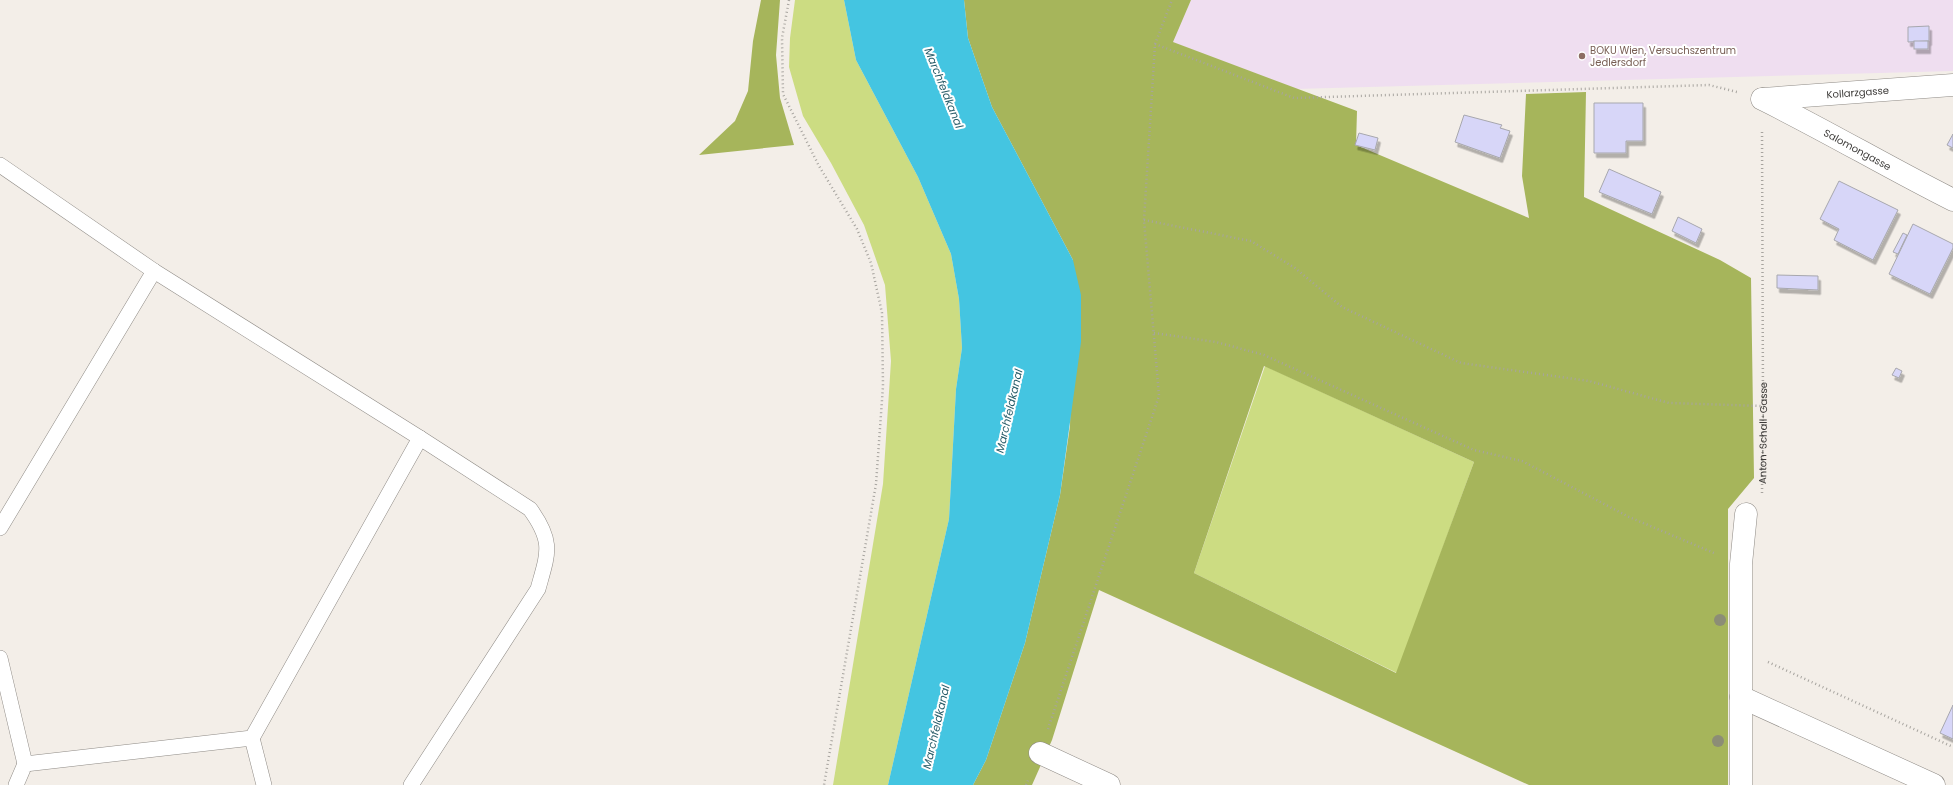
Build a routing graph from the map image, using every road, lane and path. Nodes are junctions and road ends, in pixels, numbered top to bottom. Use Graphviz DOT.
graph roads {
  1 [pos="789,0"];
  2 [pos="1172,0"];
  3 [pos="1155,44"];
  4 [pos="1953,85"];
  5 [pos="1762,99"];
  6 [pos="0,166"];
  7 [pos="1953,200"];
  8 [pos="1144,220"];
  9 [pos="154,271"];
  10 [pos="1154,333"];
  11 [pos="1763,406"];
  12 [pos="420,438"];
  13 [pos="1746,514"];
  14 [pos="0,528"];
  15 [pos="1741,564"];
  16 [pos="1741,649"];
  17 [pos="0,658"];
  18 [pos="1741,697"];
  19 [pos="252,738"];
  20 [pos="1953,747"];
  21 [pos="1040,753"];
  22 [pos="25,764"];
  23 [pos="16,785"];
  24 [pos="264,785"];
  25 [pos="411,785"];
  26 [pos="824,785"];
  27 [pos="1109,785"];
  28 [pos="1741,785"];
  29 [pos="1934,785"];
  1 -- 26 [label="path"];
  2 -- 3 [label="path"];
  3 -- 5 [label="path"];
  3 -- 8 [label="path"];
  4 -- 5 [label="street, Kollarzgasse"];
  5 -- 7 [label="street, Salomongasse"];
  5 -- 11 [label="path, Anton-Schall-Gasse"];
  6 -- 9 [label="lane"];
  8 -- 10 [label="path"];
  8 -- 11 [label="path"];
  9 -- 12 [label="lane"];
  9 -- 14 [label="lane"];
  10 -- 15 [label="path"];
  10 -- 21 [label="path"];
  11 -- 13 [label="path, Anton-Schall-Gasse"];
  12 -- 19 [label="lane"];
  12 -- 25 [label="lane"];
  13 -- 15 [label="street"];
  15 -- 16 [label="street"];
  16 -- 18 [label="street"];
  16 -- 20 [label="path"];
  17 -- 22 [label="lane"];
  18 -- 28 [label="street"];
  18 -- 29 [label="street"];
  19 -- 22 [label="lane"];
  19 -- 24 [label="lane"];
  21 -- 27 [label="street"];
  22 -- 23 [label="lane"];
}
